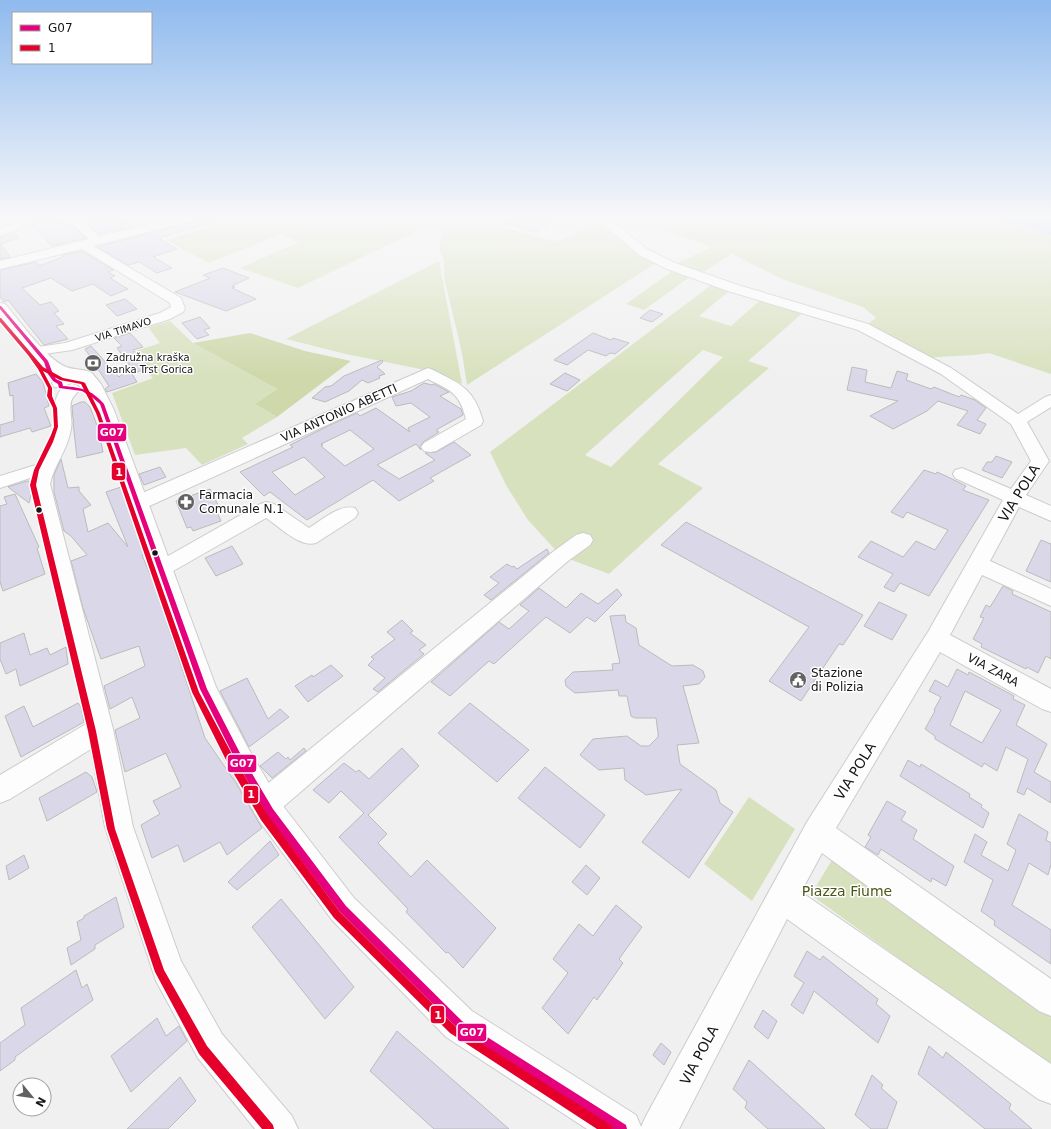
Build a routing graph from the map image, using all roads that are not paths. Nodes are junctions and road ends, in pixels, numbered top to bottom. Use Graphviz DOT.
graph roads {
  1 [pos="126,271"];
  2 [pos="684,271"];
  3 [pos="2,313"];
  4 [pos="42,358"];
  5 [pos="74,388"];
  6 [pos="1051,400"];
  7 [pos="1018,420"];
  8 [pos="430,447"];
  9 [pos="45,470"];
  10 [pos="962,474"];
  11 [pos="0,482"];
  12 [pos="1014,498"];
  13 [pos="138,503"];
  14 [pos="348,512"];
  15 [pos="1051,514"];
  16 [pos="583,540"];
  17 [pos="978,564"];
  18 [pos="161,569"];
  19 [pos="1051,598"];
  20 [pos="936,639"];
  21 [pos="1051,701"];
  22 [pos="100,729"];
  23 [pos="0,790"];
  24 [pos="265,804"];
  25 [pos="817,832"];
  26 [pos="782,897"];
  27 [pos="1051,998"];
  28 [pos="1051,1086"];
  29 [pos="279,1129"];
  30 [pos="622,1129"];
  31 [pos="659,1129"];
  1 -- 4 [label="street, VIA TIMAVO"];
  2 -- 7 [label="street, VIA POLA"];
  3 -- 4 [label="main road"];
  4 -- 5 [label="main road"];
  5 -- 9 [label="street"];
  5 -- 13 [label="main road"];
  6 -- 7 [label="street"];
  7 -- 12 [label="street, VIA POLA"];
  8 -- 13 [label="street, VIA ANTONIO ABETTI"];
  9 -- 11 [label="street"];
  9 -- 22 [label="street"];
  10 -- 12 [label="street"];
  12 -- 15 [label="street"];
  12 -- 17 [label="street, VIA POLA"];
  13 -- 18 [label="main road"];
  14 -- 18 [label="street"];
  16 -- 24 [label="street"];
  17 -- 19 [label="street"];
  17 -- 20 [label="street, VIA POLA"];
  18 -- 24 [label="main road"];
  20 -- 21 [label="street, VIA ZARA"];
  20 -- 25 [label="street, VIA POLA"];
  22 -- 23 [label="street"];
  22 -- 29 [label="street"];
  24 -- 30 [label="main road"];
  25 -- 26 [label="street, VIA POLA"];
  25 -- 27 [label="street"];
  26 -- 28 [label="street"];
  26 -- 31 [label="street, VIA POLA"];
}
